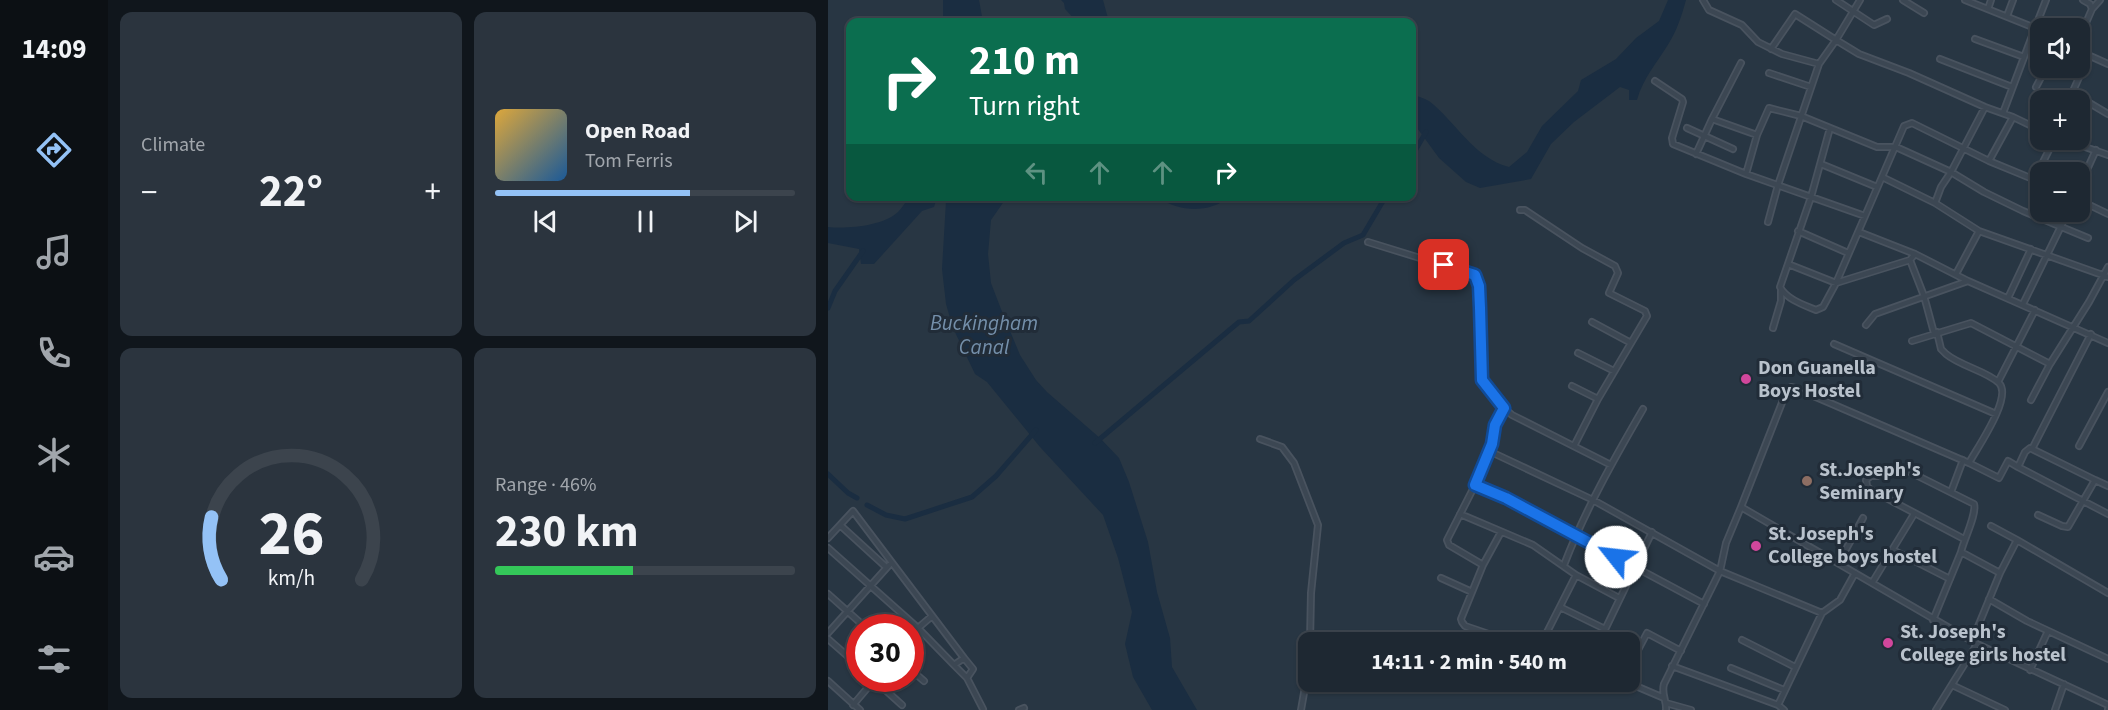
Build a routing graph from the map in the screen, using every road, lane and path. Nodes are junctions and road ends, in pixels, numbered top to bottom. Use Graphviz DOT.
graph roads {
  1 [pos="1703,0"];
  2 [pos="1836,0"];
  3 [pos="1860,0"];
  4 [pos="1903,0"];
  5 [pos="1965,0"];
  6 [pos="1991,0"];
  7 [pos="2013,0"];
  8 [pos="2046,0"];
  9 [pos="2083,0"];
  10 [pos="2100,0"];
  11 [pos="1988,9"];
  12 [pos="2092,9"];
  13 [pos="1853,11"];
  14 [pos="1924,13"];
  15 [pos="2007,16"];
  16 [pos="2040,18"];
  17 [pos="2088,18"];
  18 [pos="1887,19"];
  19 [pos="2030,26"];
  20 [pos="1975,39"];
  21 [pos="1836,40"];
  22 [pos="2030,42"];
  23 [pos="1771,49"];
  24 [pos="2090,55"];
  25 [pos="2024,57"];
  26 [pos="1940,59"];
  27 [pos="1741,63"];
  28 [pos="1819,64"];
  29 [pos="2108,64"];
  30 [pos="1769,73"];
  31 [pos="2041,78"];
  32 [pos="2079,78"];
  33 [pos="1655,81"];
  34 [pos="1811,87"];
  35 [pos="2012,87"];
  36 [pos="2036,87"];
  37 [pos="1985,107"];
  38 [pos="2003,113"];
  39 [pos="2108,114"];
  40 [pos="1801,116"];
  41 [pos="2013,117"];
  42 [pos="1712,119"];
  43 [pos="2030,125"];
  44 [pos="1687,128"];
  45 [pos="1830,128"];
  46 [pos="1757,135"];
  47 [pos="1704,136"];
  48 [pos="1896,147"];
  49 [pos="1963,148"];
  50 [pos="2090,148"];
  51 [pos="1733,149"];
  52 [pos="2096,150"];
  53 [pos="1696,154"];
  54 [pos="2108,155"];
  55 [pos="1989,161"];
  56 [pos="2090,163"];
  57 [pos="1821,164"];
  58 [pos="1952,172"];
  59 [pos="1746,174"];
  60 [pos="1882,177"];
  61 [pos="2030,178"];
  62 [pos="1779,185"];
  63 [pos="1876,187"];
  64 [pos="1811,197"];
  65 [pos="1935,203"];
  66 [pos="2090,205"];
  67 [pos="1520,210"];
  68 [pos="2108,213"];
  69 [pos="1865,216"];
  70 [pos="1768,222"];
  71 [pos="2064,222"];
  72 [pos="2062,227"];
  73 [pos="1798,231"];
  74 [pos="1979,231"];
  75 [pos="1858,232"];
  76 [pos="2088,238"];
  77 [pos="1368,242"];
  78 [pos="2031,249"];
  79 [pos="1848,254"];
  80 [pos="1915,254"];
  81 [pos="2046,255"];
  82 [pos="1910,260"];
  83 [pos="1788,264"];
  84 [pos="2108,267"];
  85 [pos="1956,274"];
  86 [pos="2105,276"];
  87 [pos="1968,281"];
  88 [pos="1836,283"];
  89 [pos="1781,291"];
  90 [pos="1924,296"];
  91 [pos="2008,298"];
  92 [pos="2023,304"];
  93 [pos="2035,310"];
  94 [pos="1593,322"];
  95 [pos="1866,325"];
  96 [pos="1773,328"];
  97 [pos="2073,328"];
  98 [pos="1936,333"];
  99 [pos="2091,334"];
  100 [pos="1912,341"];
  101 [pos="1631,343"];
  102 [pos="2108,343"];
  103 [pos="1834,344"];
  104 [pos="2016,346"];
  105 [pos="1578,353"];
  106 [pos="2050,364"];
  107 [pos="1614,371"];
  108 [pos="1998,382"];
  109 [pos="1572,386"];
  110 [pos="2108,392"];
  111 [pos="1598,399"];
  112 [pos="2031,400"];
  113 [pos="1504,408"];
  114 [pos="1643,409"];
  115 [pos="1996,414"];
  116 [pos="1260,439"];
  117 [pos="1574,446"];
  118 [pos="2079,446"];
  119 [pos="2032,448"];
  120 [pos="1489,452"];
  121 [pos="1963,460"];
  122 [pos="1970,463"];
  123 [pos="1611,465"];
  124 [pos="2018,467"];
  125 [pos="1902,468"];
  126 [pos="1877,476"];
  127 [pos="2095,480"];
  128 [pos="1475,485"];
  129 [pos="2108,486"];
  130 [pos="1951,492"];
  131 [pos="1593,500"];
  132 [pos="2083,501"];
  133 [pos="1741,507"];
  134 [pos="2108,513"];
  135 [pos="1460,514"];
  136 [pos="1914,514"];
  137 [pos="2038,515"];
  138 [pos="1863,518"];
  139 [pos="840,525"];
  140 [pos="1991,526"];
  141 [pos="1501,532"];
  142 [pos="1652,532"];
  143 [pos="1576,535"];
  144 [pos="828,538"];
  145 [pos="1964,539"];
  146 [pos="2017,540"];
  147 [pos="828,548"];
  148 [pos="1893,550"];
  149 [pos="1961,552"];
  150 [pos="1839,562"];
  151 [pos="891,563"];
  152 [pos="1483,565"];
  153 [pos="1564,565"];
  154 [pos="886,567"];
  155 [pos="1636,568"];
  156 [pos="1720,571"];
  157 [pos="1855,573"];
  158 [pos="2000,573"];
  159 [pos="1576,575"];
  160 [pos="1441,578"];
  161 [pos="1950,579"];
  162 [pos="1872,583"];
  163 [pos="870,585"];
  164 [pos="1472,592"];
  165 [pos="2108,593"];
  166 [pos="828,594"];
  167 [pos="1619,598"];
  168 [pos="1989,599"];
  169 [pos="1704,604"];
  170 [pos="1560,607"];
  171 [pos="848,612"];
  172 [pos="902,614"];
  173 [pos="1822,614"];
  174 [pos="932,616"];
  175 [pos="1933,620"];
  176 [pos="924,623"];
  177 [pos="1605,629"];
  178 [pos="2048,631"];
  179 [pos="1310,632"];
  180 [pos="1485,632"];
  181 [pos="1547,632"];
  182 [pos="1604,632"];
  183 [pos="828,633"];
  184 [pos="924,634"];
  185 [pos="828,639"];
  186 [pos="1742,640"];
  187 [pos="1974,642"];
  188 [pos="1640,646"];
  189 [pos="1681,651"];
  190 [pos="846,655"];
  191 [pos="964,658"];
  192 [pos="2108,659"];
  193 [pos="954,665"];
  194 [pos="1672,666"];
  195 [pos="1795,667"];
  196 [pos="1731,668"];
  197 [pos="2030,670"];
  198 [pos="968,678"];
  199 [pos="828,681"];
  200 [pos="2064,684"];
  201 [pos="1952,685"];
  202 [pos="1640,688"];
  203 [pos="1784,690"];
  204 [pos="864,692"];
  205 [pos="888,692"];
  206 [pos="1304,692"];
  207 [pos="1665,700"];
  208 [pos="854,705"];
  209 [pos="902,705"];
  210 [pos="1778,705"];
  211 [pos="2108,708"];
  212 [pos="860,710"];
  213 [pos="983,710"];
  214 [pos="1301,710"];
  215 [pos="1666,710"];
  216 [pos="1691,710"];
  217 [pos="1784,710"];
  218 [pos="1936,710"];
  219 [pos="2005,710"];
  220 [pos="2055,710"];
  1 -- 23 [label="street"];
  2 -- 13 [label="street"];
  3 -- 13 [label="street"];
  4 -- 14 [label="street"];
  5 -- 11 [label="street"];
  6 -- 11 [label="street"];
  7 -- 15 [label="street"];
  8 -- 16 [label="street"];
  9 -- 12 [label="street"];
  10 -- 12 [label="street"];
  11 -- 15 [label="street"];
  12 -- 17 [label="street"];
  13 -- 18 [label="street"];
  13 -- 21 [label="street"];
  15 -- 19 [label="street"];
  20 -- 25 [label="street"];
  21 -- 23 [label="street"];
  21 -- 28 [label="street"];
  21 -- 37 [label="street"];
  22 -- 25 [label="street"];
  23 -- 28 [label="street"];
  24 -- 29 [label="street"];
  25 -- 35 [label="street"];
  26 -- 35 [label="street"];
  27 -- 42 [label="street"];
  28 -- 34 [label="street"];
  30 -- 34 [label="street"];
  31 -- 36 [label="street"];
  32 -- 39 [label="street"];
  33 -- 53 [label="street"];
  34 -- 40 [label="street"];
  35 -- 38 [label="street"];
  37 -- 38 [label="street"];
  37 -- 49 [label="street"];
  38 -- 41 [label="street"];
  40 -- 45 [label="street"];
  40 -- 46 [label="street"];
  40 -- 62 [label="street"];
  41 -- 43 [label="street"];
  41 -- 55 [label="street"];
  42 -- 46 [label="street"];
  42 -- 47 [label="street"];
  44 -- 47 [label="street"];
  45 -- 48 [label="street"];
  45 -- 57 [label="street"];
  46 -- 59 [label="street"];
  47 -- 51 [label="street"];
  47 -- 53 [label="street"];
  48 -- 49 [label="street"];
  48 -- 58 [label="street"];
  48 -- 60 [label="street"];
  49 -- 55 [label="street"];
  49 -- 58 [label="street"];
  50 -- 52 [label="street"];
  52 -- 54 [label="street"];
  52 -- 56 [label="street"];
  53 -- 59 [label="street"];
  55 -- 61 [label="street"];
  57 -- 63 [label="street"];
  57 -- 64 [label="street"];
  58 -- 65 [label="street"];
  58 -- 72 [label="street"];
  59 -- 62 [label="street"];
  60 -- 63 [label="street"];
  60 -- 65 [label="street"];
  62 -- 64 [label="street"];
  62 -- 70 [label="street"];
  63 -- 69 [label="street"];
  64 -- 69 [label="street"];
  64 -- 73 [label="street"];
  65 -- 74 [label="street"];
  66 -- 68 [label="street"];
  67 -- 101 [label="street"];
  69 -- 75 [label="street"];
  71 -- 72 [label="street"];
  72 -- 76 [label="street"];
  72 -- 81 [label="street"];
  73 -- 79 [label="street"];
  73 -- 83 [label="street"];
  74 -- 78 [label="street"];
  74 -- 85 [label="street"];
  75 -- 79 [label="street"];
  75 -- 80 [label="street"];
  77 -- 113 [label="street"];
  78 -- 81 [label="street"];
  78 -- 91 [label="street"];
  79 -- 88 [label="street"];
  80 -- 82 [label="street"];
  80 -- 85 [label="street"];
  81 -- 86 [label="street"];
  81 -- 92 [label="street"];
  82 -- 88 [label="street"];
  82 -- 90 [label="street"];
  83 -- 88 [label="street"];
  83 -- 89 [label="street"];
  84 -- 86 [label="street"];
  85 -- 87 [label="street"];
  86 -- 97 [label="street"];
  87 -- 90 [label="street"];
  87 -- 91 [label="street"];
  88 -- 89 [label="street"];
  89 -- 96 [label="street"];
  90 -- 95 [label="street"];
  90 -- 98 [label="street"];
  91 -- 92 [label="street"];
  92 -- 93 [label="street"];
  93 -- 97 [label="street"];
  93 -- 104 [label="street"];
  94 -- 101 [label="street"];
  97 -- 99 [label="street"];
  97 -- 106 [label="street"];
  98 -- 100 [label="street"];
  98 -- 104 [label="street"];
  98 -- 108 [label="street"];
  99 -- 102 [label="street"];
  99 -- 119 [label="street"];
  101 -- 107 [label="street"];
  103 -- 115 [label="street"];
  104 -- 106 [label="street"];
  104 -- 108 [label="street"];
  105 -- 107 [label="street"];
  106 -- 112 [label="street"];
  107 -- 111 [label="street"];
  108 -- 115 [label="street"];
  109 -- 111 [label="street"];
  110 -- 118 [label="street"];
  111 -- 117 [label="street"];
  113 -- 117 [label="street"];
  113 -- 120 [label="street"];
  114 -- 123 [label="street"];
  115 -- 122 [label="street"];
  116 -- 179 [label="street"];
  117 -- 123 [label="street"];
  119 -- 124 [label="street"];
  119 -- 127 [label="street"];
  120 -- 128 [label="street"];
  120 -- 131 [label="street"];
  121 -- 122 [label="street"];
  121 -- 130 [label="street"];
  121 -- 133 [label="street"];
  122 -- 124 [label="street"];
  123 -- 131 [label="street"];
  124 -- 132 [label="street"];
  125 -- 130 [label="street"];
  126 -- 136 [label="street"];
  127 -- 129 [label="street"];
  127 -- 132 [label="street"];
  128 -- 135 [label="street"];
  128 -- 143 [label="street"];
  130 -- 145 [label="street"];
  131 -- 142 [label="street"];
  131 -- 143 [label="street"];
  132 -- 134 [label="street"];
  132 -- 137 [label="street"];
  133 -- 150 [label="street"];
  133 -- 156 [label="street"];
  135 -- 141 [label="street"];
  135 -- 152 [label="street"];
  136 -- 145 [label="street"];
  136 -- 148 [label="street"];
  138 -- 150 [label="street"];
  139 -- 144 [label="street"];
  139 -- 151 [label="street"];
  139 -- 154 [label="street"];
  140 -- 146 [label="street"];
  141 -- 152 [label="street"];
  141 -- 153 [label="street"];
  142 -- 155 [label="street"];
  142 -- 156 [label="street"];
  143 -- 153 [label="street"];
  143 -- 155 [label="street"];
  145 -- 149 [label="street"];
  146 -- 158 [label="street"];
  146 -- 165 [label="street"];
  147 -- 163 [label="street"];
  148 -- 161 [label="street"];
  148 -- 162 [label="street"];
  149 -- 158 [label="street"];
  149 -- 161 [label="street"];
  150 -- 157 [label="street"];
  151 -- 154 [label="street"];
  151 -- 174 [label="street"];
  152 -- 164 [label="street"];
  153 -- 159 [label="street"];
  154 -- 163 [label="street"];
  155 -- 167 [label="street"];
  155 -- 169 [label="street"];
  156 -- 169 [label="street"];
  156 -- 173 [label="street"];
  157 -- 162 [label="street"];
  157 -- 173 [label="street"];
  158 -- 168 [label="street"];
  159 -- 167 [label="street"];
  159 -- 170 [label="street"];
  160 -- 164 [label="street"];
  161 -- 175 [label="street"];
  162 -- 175 [label="street"];
  163 -- 171 [label="street"];
  163 -- 172 [label="street"];
  164 -- 180 [label="street"];
  166 -- 171 [label="street"];
  167 -- 177 [label="street"];
  168 -- 178 [label="street"];
  168 -- 187 [label="street"];
  169 -- 189 [label="street"];
  170 -- 177 [label="street"];
  170 -- 181 [label="street"];
  171 -- 183 [label="street"];
  173 -- 195 [label="street"];
  174 -- 176 [label="street"];
  174 -- 191 [label="street"];
  175 -- 187 [label="street"];
  177 -- 182 [label="street"];
  178 -- 192 [label="street"];
  178 -- 197 [label="street"];
  184 -- 193 [label="street"];
  185 -- 190 [label="street"];
  186 -- 195 [label="street"];
  187 -- 197 [label="street"];
  187 -- 201 [label="street"];
  188 -- 189 [label="street"];
  189 -- 194 [label="street"];
  191 -- 193 [label="street"];
  191 -- 198 [label="street"];
  193 -- 198 [label="street"];
  194 -- 207 [label="street"];
  194 -- 210 [label="street"];
  195 -- 203 [label="street"];
  196 -- 203 [label="street"];
  197 -- 200 [label="street"];
  198 -- 213 [label="street"];
  199 -- 208 [label="street"];
  200 -- 211 [label="street"];
  200 -- 220 [label="street"];
  201 -- 218 [label="street"];
  201 -- 219 [label="street"];
  202 -- 207 [label="street"];
  203 -- 210 [label="street"];
  204 -- 208 [label="street"];
  205 -- 209 [label="street"];
  206 -- 214 [label="street"];
  207 -- 215 [label="street"];
  207 -- 216 [label="street"];
  208 -- 212 [label="street"];
  210 -- 217 [label="street"];
}
